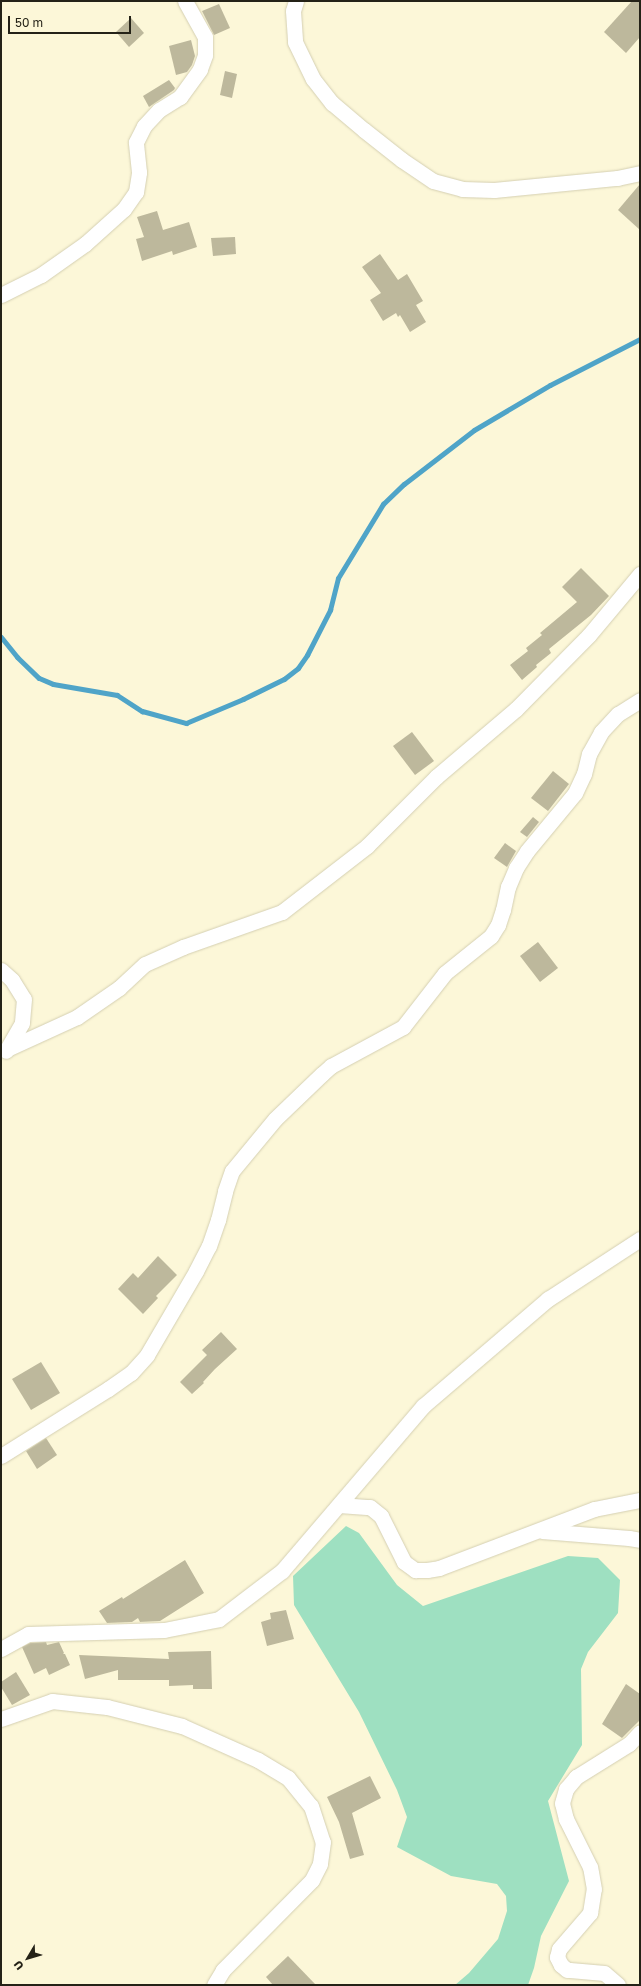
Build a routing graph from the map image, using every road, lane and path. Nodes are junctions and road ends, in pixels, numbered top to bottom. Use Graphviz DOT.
graph roads {
  1 [pos="185,1"];
  2 [pos="296,1"];
  3 [pos="640,173"];
  4 [pos="1,295"];
  5 [pos="640,574"];
  6 [pos="640,700"];
  7 [pos="1,970"];
  8 [pos="4,1053"];
  9 [pos="640,1239"];
  10 [pos="1,1456"];
  11 [pos="640,1500"];
  12 [pos="339,1505"];
  13 [pos="537,1531"];
  14 [pos="640,1540"];
  15 [pos="1,1649"];
  16 [pos="1,1719"];
  17 [pos="640,1732"];
  18 [pos="214,1985"];
  19 [pos="618,1985"];
  1 -- 4 [label="street"];
  2 -- 3 [label="street"];
  5 -- 8 [label="street"];
  6 -- 10 [label="street"];
  7 -- 8 [label="street"];
  9 -- 12 [label="street"];
  11 -- 13 [label="street"];
  12 -- 13 [label="street"];
  12 -- 15 [label="street"];
  13 -- 14 [label="street"];
  16 -- 18 [label="street"];
  17 -- 19 [label="street"];
}
